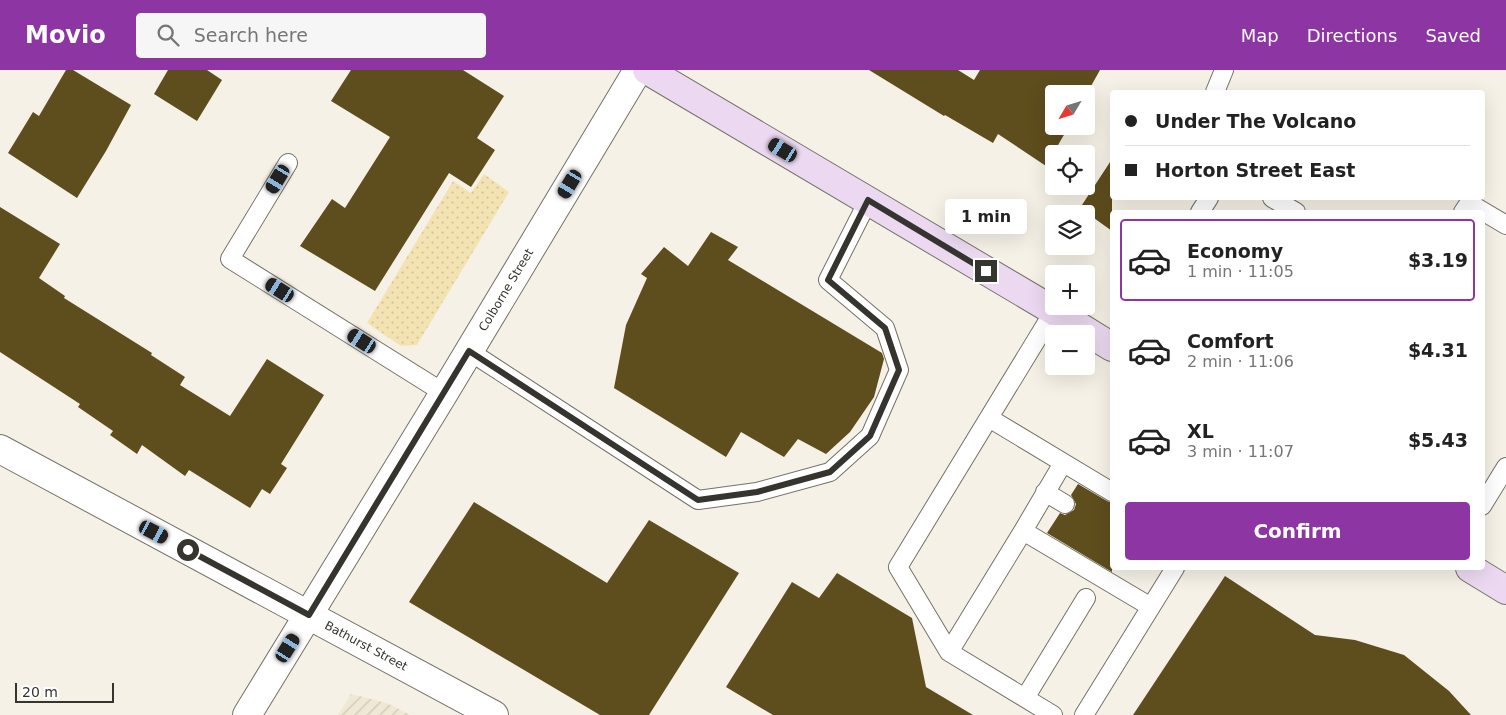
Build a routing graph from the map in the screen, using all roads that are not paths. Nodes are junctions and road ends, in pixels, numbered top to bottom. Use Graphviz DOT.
graph roads {
  1 [pos="638,70"];
  2 [pos="648,70"];
  3 [pos="1224,70"];
  4 [pos="1216,90"];
  5 [pos="288,163"];
  6 [pos="868,200"];
  7 [pos="1275,200"];
  8 [pos="1293,210"];
  9 [pos="1464,210"];
  10 [pos="1481,210"];
  11 [pos="1485,213"];
  12 [pos="1506,225"];
  13 [pos="1045,306"];
  14 [pos="1052,315"];
  15 [pos="1060,315"];
  16 [pos="1110,346"];
  17 [pos="469,351"];
  18 [pos="444,393"];
  19 [pos="989,418"];
  20 [pos="0,449"];
  21 [pos="1063,462"];
  22 [pos="1506,467"];
  23 [pos="1500,490"];
  24 [pos="1110,491"];
  25 [pos="1045,492"];
  26 [pos="1485,503"];
  27 [pos="1065,504"];
  28 [pos="1022,531"];
  29 [pos="1174,570"];
  30 [pos="1473,570"];
  31 [pos="1506,590"];
  32 [pos="1086,598"];
  33 [pos="1151,607"];
  34 [pos="309,615"];
  35 [pos="949,652"];
  36 [pos="1025,698"];
  37 [pos="247,715"];
  38 [pos="494,715"];
  39 [pos="1053,715"];
  40 [pos="1084,715"];
  1 -- 17 [label="street, Colborne Street"];
  2 -- 6 [label="main road"];
  3 -- 4 [label="lane"];
  5 -- 18 [label="lane"];
  6 -- 13 [label="main road"];
  6 -- 17 [label="lane"];
  7 -- 8 [label="lane"];
  9 -- 10 [label="lane"];
  11 -- 12 [label="lane"];
  14 -- 19 [label="lane"];
  15 -- 16 [label="main road"];
  17 -- 18 [label="street, Colborne Street"];
  18 -- 34 [label="street, Colborne Street"];
  19 -- 21 [label="lane"];
  19 -- 35 [label="lane"];
  20 -- 34 [label="street, Bathurst Street"];
  21 -- 24 [label="lane"];
  21 -- 25 [label="lane"];
  22 -- 23 [label="lane"];
  23 -- 26 [label="lane"];
  25 -- 27 [label="lane"];
  25 -- 28 [label="lane"];
  28 -- 33 [label="lane"];
  28 -- 35 [label="lane"];
  29 -- 33 [label="lane"];
  30 -- 31 [label="main road"];
  32 -- 36 [label="lane"];
  33 -- 40 [label="lane"];
  34 -- 37 [label="street, Colborne Street"];
  34 -- 38 [label="street, Bathurst Street"];
  35 -- 36 [label="lane"];
  36 -- 39 [label="lane"];
}
